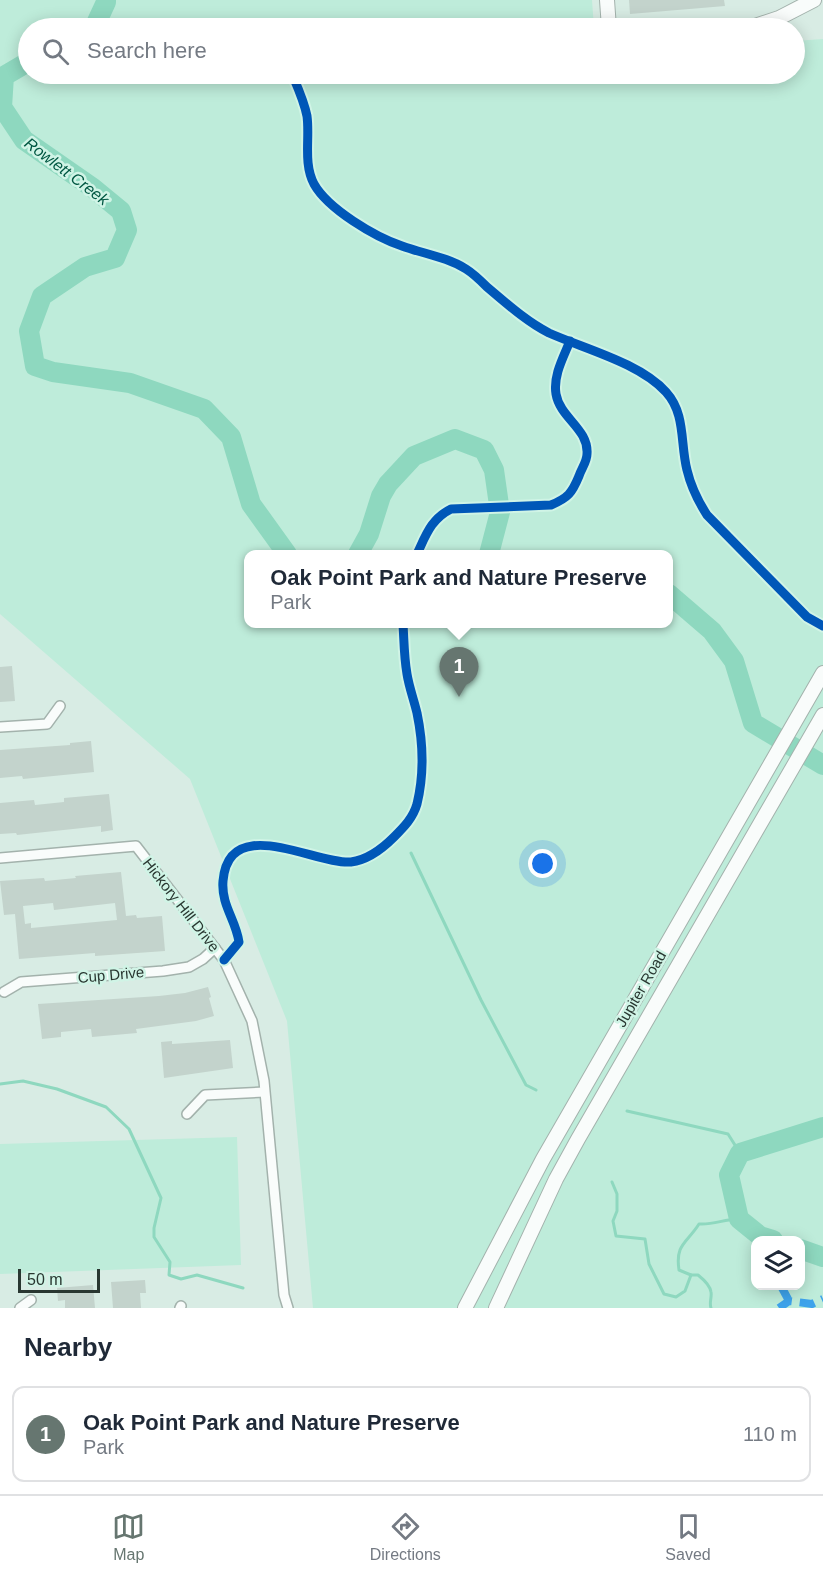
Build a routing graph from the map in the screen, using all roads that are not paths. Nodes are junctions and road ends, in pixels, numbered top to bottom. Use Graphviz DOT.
graph roads {
  1 [pos="607,0"];
  2 [pos="814,0"];
  3 [pos="608,18"];
  4 [pos="779,18"];
  5 [pos="823,673"];
  6 [pos="60,706"];
  7 [pos="823,715"];
  8 [pos="0,727"];
  9 [pos="0,858"];
  10 [pos="215,948"];
  11 [pos="4,992"];
  12 [pos="264,1092"];
  13 [pos="187,1114"];
  14 [pos="31,1300"];
  15 [pos="20,1308"];
  16 [pos="288,1308"];
  17 [pos="465,1308"];
  18 [pos="496,1308"];
  1 -- 3 [label="main road"];
  2 -- 4 [label="main road"];
  5 -- 17 [label="main road, Jupiter Road"];
  6 -- 8 [label="street"];
  7 -- 18 [label="main road, Jupiter Road"];
  9 -- 10 [label="street, Hickory Hill Drive"];
  10 -- 11 [label="street, Cup Drive"];
  10 -- 12 [label="street, Hickory Hill Drive"];
  12 -- 13 [label="street"];
  12 -- 16 [label="street, Hickory Hill Drive"];
  14 -- 15 [label="street"];
}
